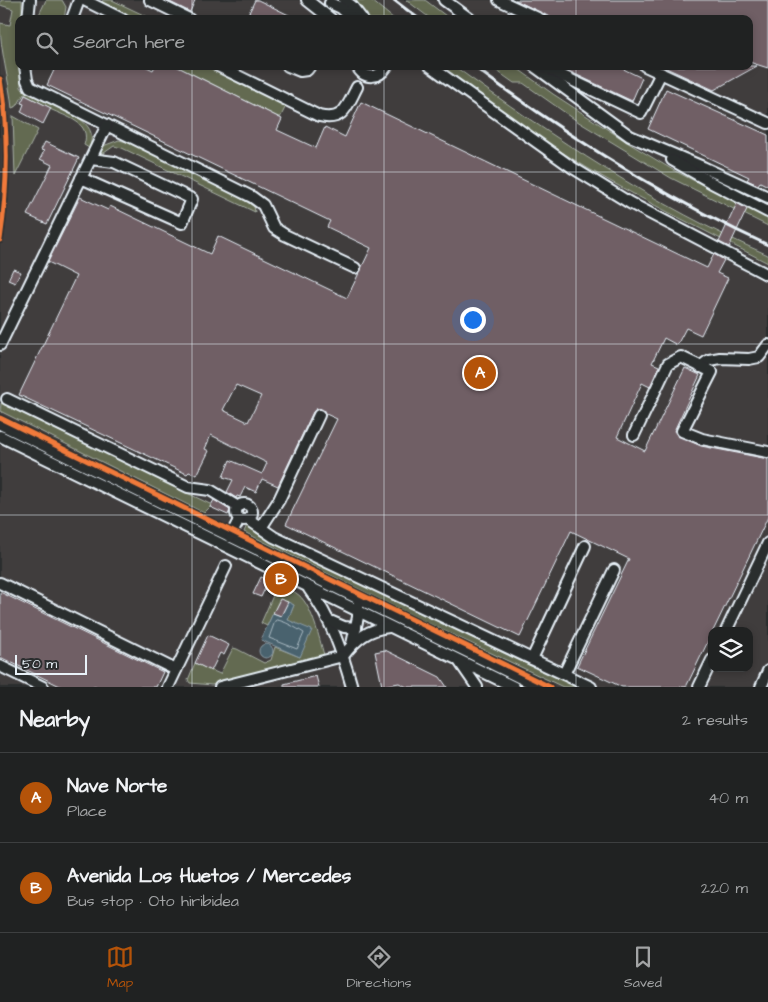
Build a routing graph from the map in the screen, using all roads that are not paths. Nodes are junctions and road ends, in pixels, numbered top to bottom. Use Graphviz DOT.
graph roads {
  1 [pos="30,0"];
  2 [pos="78,0"];
  3 [pos="84,0"];
  4 [pos="150,0"];
  5 [pos="307,0"];
  6 [pos="344,0"];
  7 [pos="444,0"];
  8 [pos="499,0"];
  9 [pos="328,2"];
  10 [pos="28,15"];
  11 [pos="73,15"];
  12 [pos="114,15"];
  13 [pos="181,15"];
  14 [pos="326,15"];
  15 [pos="342,15"];
  16 [pos="349,15"];
  17 [pos="359,15"];
  18 [pos="465,15"];
  19 [pos="531,15"];
  20 [pos="26,70"];
  21 [pos="226,70"];
  22 [pos="360,70"];
  23 [pos="385,70"];
  24 [pos="436,70"];
  25 [pos="539,70"];
  26 [pos="550,70"];
  27 [pos="653,70"];
  28 [pos="661,74"];
  29 [pos="357,87"];
  30 [pos="768,123"];
  31 [pos="107,125"];
  32 [pos="662,150"];
  33 [pos="90,160"];
  34 [pos="81,178"];
  35 [pos="768,197"];
  36 [pos="768,212"];
  37 [pos="355,268"];
  38 [pos="768,275"];
  39 [pos="0,345"];
  40 [pos="768,345"];
  41 [pos="700,367"];
  42 [pos="7,399"];
  43 [pos="319,415"];
  44 [pos="0,424"];
  45 [pos="634,435"];
  46 [pos="0,436"];
  47 [pos="768,452"];
  48 [pos="238,507"];
  49 [pos="244,520"];
  50 [pos="261,528"];
  51 [pos="230,536"];
  52 [pos="768,543"];
  53 [pos="585,546"];
  54 [pos="226,566"];
  55 [pos="614,570"];
  56 [pos="0,583"];
  57 [pos="306,586"];
  58 [pos="358,599"];
  59 [pos="358,611"];
  60 [pos="330,622"];
  61 [pos="390,627"];
  62 [pos="728,627"];
  63 [pos="356,628"];
  64 [pos="351,645"];
  65 [pos="343,656"];
  66 [pos="532,659"];
  67 [pos="459,660"];
  68 [pos="0,666"];
  69 [pos="708,668"];
  70 [pos="176,670"];
  71 [pos="768,671"];
  72 [pos="564,674"];
  73 [pos="43,687"];
  74 [pos="168,687"];
  75 [pos="220,687"];
  76 [pos="352,687"];
  77 [pos="477,687"];
  78 [pos="514,687"];
  79 [pos="539,687"];
  80 [pos="591,687"];
  81 [pos="699,687"];
  82 [pos="761,687"];
  1 -- 10 [label="street"];
  2 -- 11 [label="street"];
  3 -- 12 [label="street"];
  4 -- 13 [label="street"];
  5 -- 14 [label="street"];
  6 -- 17 [label="street"];
  7 -- 18 [label="street"];
  8 -- 19 [label="street"];
  9 -- 15 [label="street"];
  9 -- 16 [label="street"];
  20 -- 31 [label="street"];
  21 -- 29 [label="street"];
  22 -- 23 [label="street"];
  24 -- 38 [label="street"];
  25 -- 32 [label="street"];
  26 -- 28 [label="street"];
  27 -- 28 [label="street"];
  28 -- 30 [label="street"];
  31 -- 33 [label="street"];
  31 -- 37 [label="street"];
  32 -- 35 [label="street"];
  32 -- 36 [label="street"];
  33 -- 34 [label="street"];
  33 -- 34 [label="street"];
  34 -- 39 [label="street"];
  40 -- 41 [label="street"];
  41 -- 45 [label="street"];
  41 -- 47 [label="street"];
  42 -- 48 [label="street"];
  43 -- 50 [label="street"];
  44 -- 51 [label="street"];
  46 -- 57 [label="street"];
  48 -- 49 [label="street"];
  48 -- 49 [label="street"];
  49 -- 50 [label="street"];
  49 -- 51 [label="street"];
  50 -- 66 [label="street"];
  51 -- 58 [label="street"];
  52 -- 62 [label="street"];
  53 -- 66 [label="street"];
  54 -- 70 [label="street"];
  55 -- 72 [label="street"];
  56 -- 70 [label="street"];
  57 -- 59 [label="street"];
  57 -- 60 [label="street"];
  58 -- 59 [label="street"];
  58 -- 79 [label="street"];
  59 -- 61 [label="street"];
  59 -- 63 [label="street"];
  60 -- 63 [label="street"];
  60 -- 65 [label="street"];
  61 -- 64 [label="street"];
  61 -- 67 [label="street"];
  63 -- 64 [label="street"];
  64 -- 65 [label="street"];
  65 -- 75 [label="street"];
  65 -- 76 [label="street"];
  66 -- 72 [label="street"];
  67 -- 77 [label="street"];
  67 -- 78 [label="street"];
  68 -- 73 [label="street"];
  69 -- 81 [label="street"];
  70 -- 74 [label="street"];
  71 -- 82 [label="street"];
  72 -- 80 [label="street"];
}
